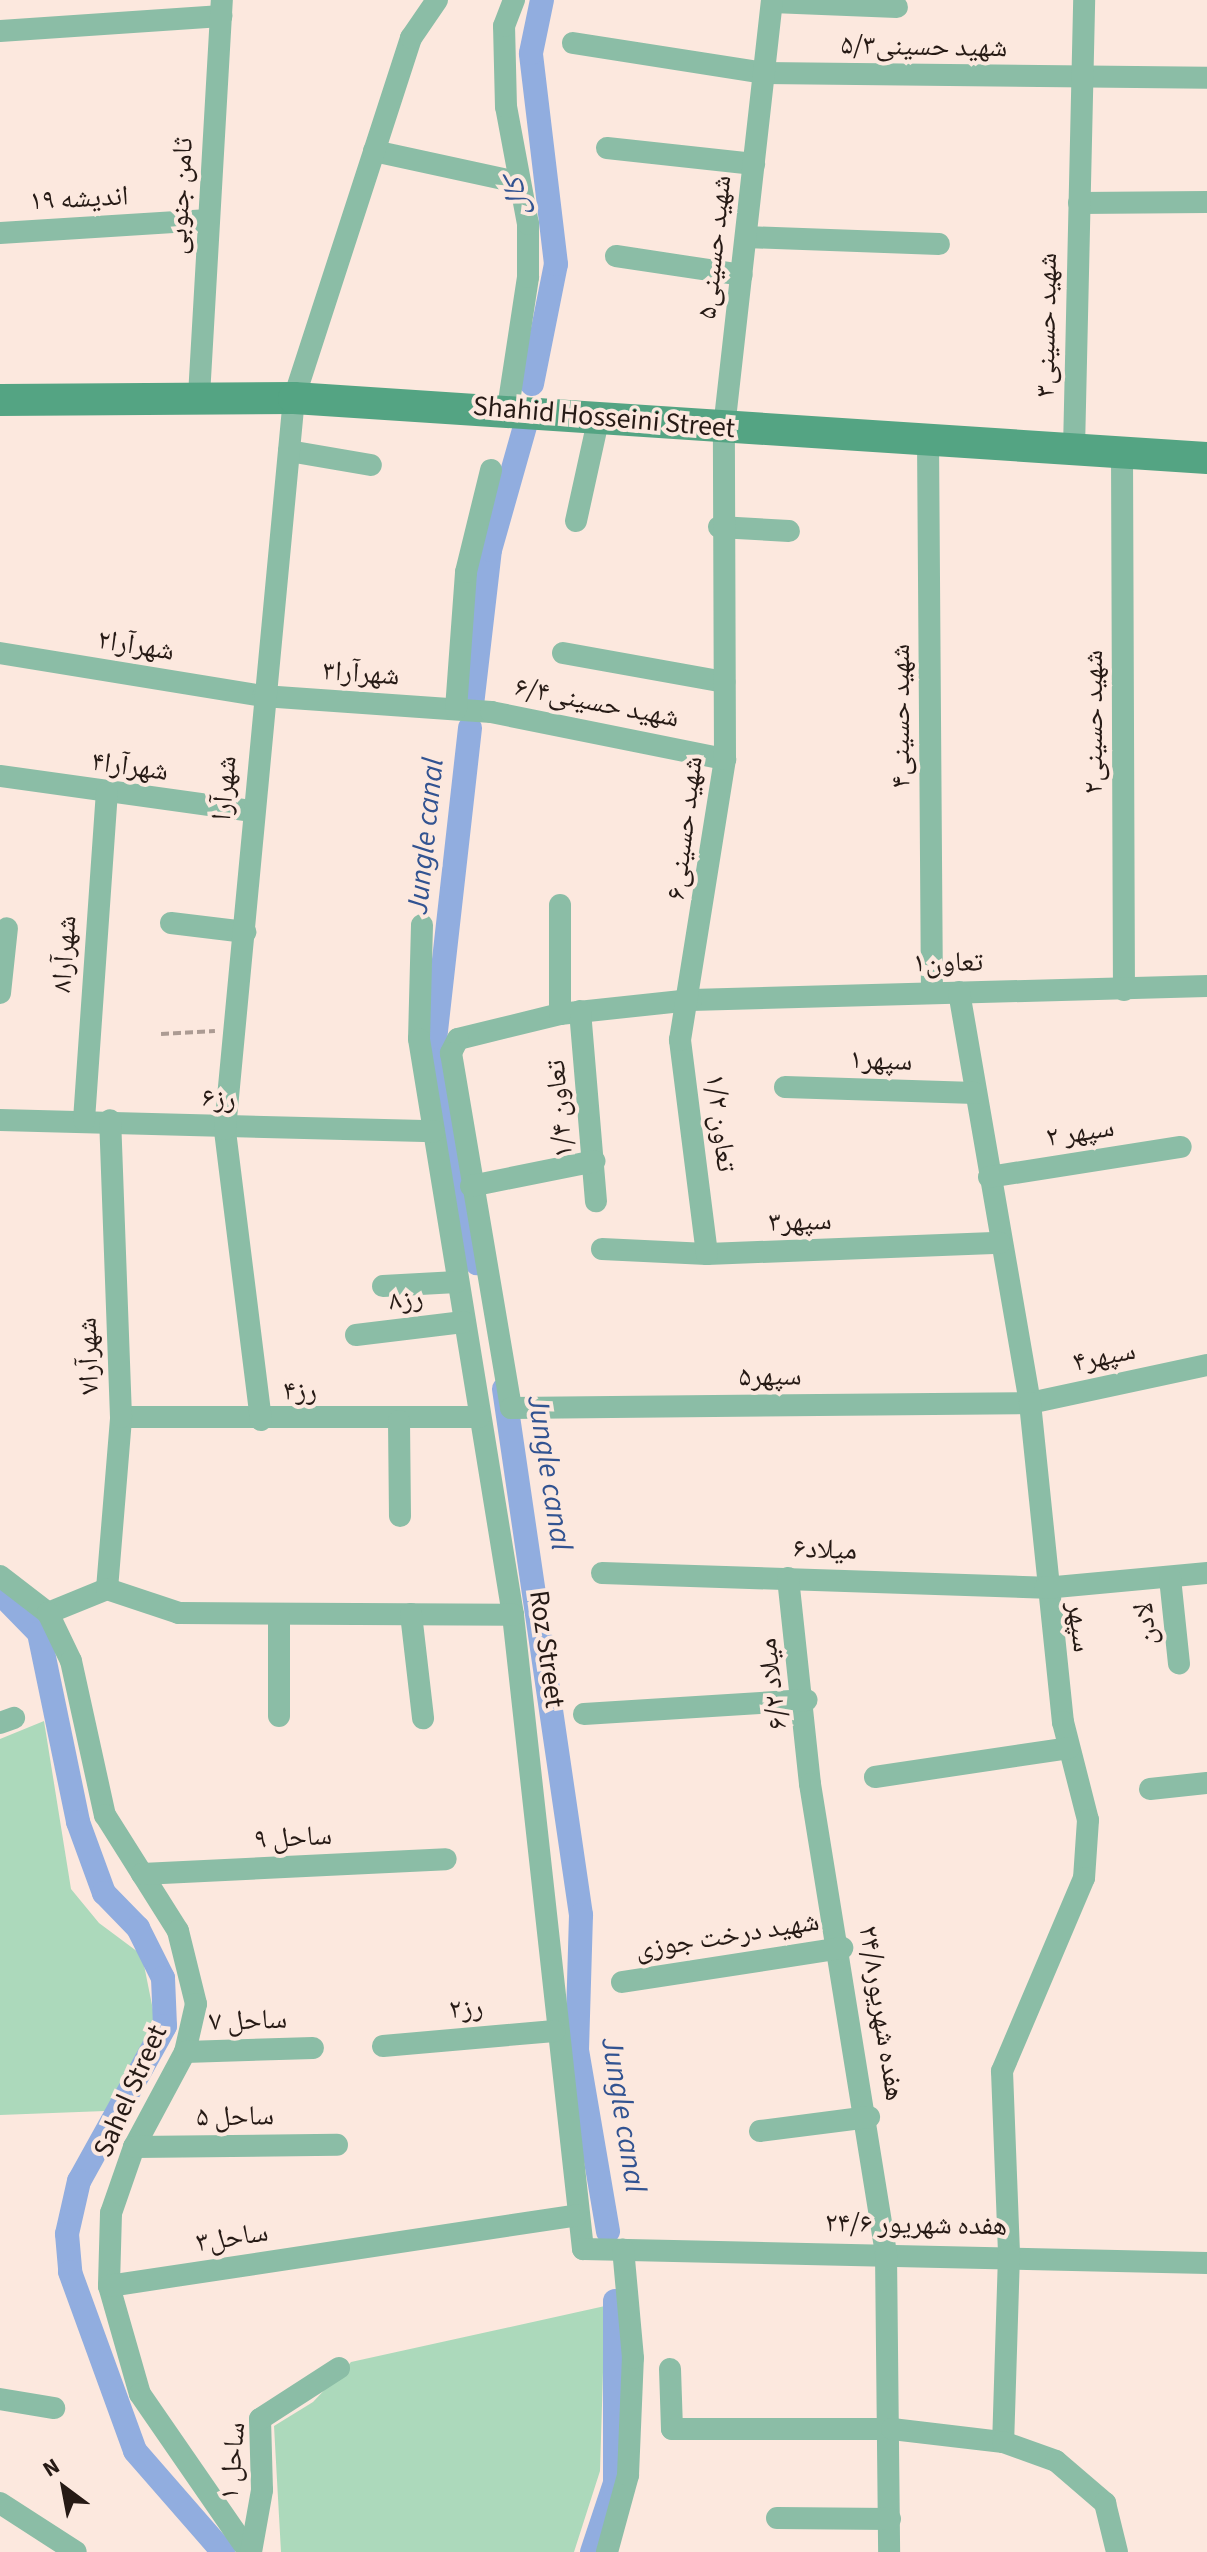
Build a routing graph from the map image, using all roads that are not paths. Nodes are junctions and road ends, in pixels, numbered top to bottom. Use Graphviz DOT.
graph roads {
  1 [pos="437,0"];
  2 [pos="514,0"];
  3 [pos="1084,0"];
  4 [pos="772,1"];
  5 [pos="897,7"];
  6 [pos="221,8"];
  7 [pos="0,31"];
  8 [pos="573,43"];
  9 [pos="764,73"];
  10 [pos="1207,78"];
  11 [pos="1082,80"];
  12 [pos="607,148"];
  13 [pos="374,151"];
  14 [pos="754,164"];
  15 [pos="517,182"];
  16 [pos="1207,202"];
  17 [pos="1079,203"];
  18 [pos="209,220"];
  19 [pos="0,233"];
  20 [pos="746,237"];
  21 [pos="939,244"];
  22 [pos="616,256"];
  23 [pos="742,275"];
  24 [pos="199,396"];
  25 [pos="294,398"];
  26 [pos="0,400"];
  27 [pos="508,408"];
  28 [pos="599,416"];
  29 [pos="724,428"];
  30 [pos="928,439"];
  31 [pos="1074,449"];
  32 [pos="289,451"];
  33 [pos="1122,454"];
  34 [pos="1207,458"];
  35 [pos="371,465"];
  36 [pos="491,470"];
  37 [pos="576,521"];
  38 [pos="719,527"];
  39 [pos="789,531"];
  40 [pos="0,653"];
  41 [pos="563,653"];
  42 [pos="724,682"];
  43 [pos="263,696"];
  44 [pos="456,709"];
  45 [pos="725,759"];
  46 [pos="0,776"];
  47 [pos="107,793"];
  48 [pos="251,811"];
  49 [pos="560,905"];
  50 [pos="171,923"];
  51 [pos="422,925"];
  52 [pos="7,928"];
  53 [pos="245,932"];
  54 [pos="1207,986"];
  55 [pos="1124,990"];
  56 [pos="932,992"];
  57 [pos="959,992"];
  58 [pos="0,993"];
  59 [pos="691,1000"];
  60 [pos="570,1013"];
  61 [pos="785,1087"];
  62 [pos="975,1093"];
  63 [pos="0,1120"];
  64 [pos="84,1120"];
  65 [pos="110,1120"];
  66 [pos="225,1129"];
  67 [pos="434,1131"];
  68 [pos="1181,1147"];
  69 [pos="595,1161"];
  70 [pos="989,1177"];
  71 [pos="471,1186"];
  72 [pos="596,1201"];
  73 [pos="1000,1243"];
  74 [pos="602,1249"];
  75 [pos="707,1254"];
  76 [pos="457,1282"];
  77 [pos="383,1286"];
  78 [pos="463,1322"];
  79 [pos="356,1335"];
  80 [pos="1198,1367"];
  81 [pos="1030,1403"];
  82 [pos="121,1417"];
  83 [pos="479,1417"];
  84 [pos="261,1420"];
  85 [pos="399,1421"];
  86 [pos="400,1516"];
  87 [pos="602,1573"];
  88 [pos="1207,1573"];
  89 [pos="0,1576"];
  90 [pos="788,1578"];
  91 [pos="1170,1578"];
  92 [pos="1045,1588"];
  93 [pos="107,1589"];
  94 [pos="48,1613"];
  95 [pos="279,1614"];
  96 [pos="411,1614"];
  97 [pos="513,1615"];
  98 [pos="1179,1664"];
  99 [pos="807,1700"];
  100 [pos="584,1714"];
  101 [pos="279,1716"];
  102 [pos="423,1718"];
  103 [pos="1069,1748"];
  104 [pos="875,1777"];
  105 [pos="1207,1783"];
  106 [pos="810,1784"];
  107 [pos="1150,1789"];
  108 [pos="446,1859"];
  109 [pos="142,1874"];
  110 [pos="842,1948"];
  111 [pos="622,1982"];
  112 [pos="554,2031"];
  113 [pos="383,2046"];
  114 [pos="313,2048"];
  115 [pos="185,2052"];
  116 [pos="869,2117"];
  117 [pos="760,2131"];
  118 [pos="337,2145"];
  119 [pos="134,2147"];
  120 [pos="577,2215"];
  121 [pos="623,2249"];
  122 [pos="886,2253"];
  123 [pos="1009,2255"];
  124 [pos="1207,2263"];
  125 [pos="109,2286"];
  126 [pos="339,2368"];
  127 [pos="670,2369"];
  128 [pos="0,2399"];
  129 [pos="54,2408"];
  130 [pos="892,2429"];
  131 [pos="1003,2442"];
  132 [pos="0,2503"];
  133 [pos="777,2518"];
  134 [pos="890,2519"];
  135 [pos="76,2552"];
  136 [pos="250,2552"];
  137 [pos="607,2552"];
  138 [pos="889,2552"];
  139 [pos="1117,2552"];
  1 -- 13 [label="street, شهرآرا"];
  2 -- 15 [label="street"];
  3 -- 11 [label="street, شهید حسینی۳"];
  4 -- 5 [label="street"];
  4 -- 9 [label="street, شهید حسینی۵"];
  6 -- 7 [label="street"];
  6 -- 18 [label="street, ثامن جنوبی"];
  8 -- 9 [label="street, شهید حسینی۵/۳"];
  9 -- 11 [label="street, شهید حسینی۵/۳"];
  9 -- 14 [label="street, شهید حسینی۵"];
  10 -- 11 [label="street, شهید حسینی۵/۳"];
  11 -- 17 [label="street, شهید حسینی۳"];
  12 -- 14 [label="street"];
  13 -- 15 [label="street"];
  13 -- 25 [label="street, شهرآرا"];
  14 -- 20 [label="street, شهید حسینی۵"];
  15 -- 27 [label="street"];
  16 -- 17 [label="street"];
  17 -- 31 [label="street, شهید حسینی۳"];
  18 -- 19 [label="street, اندیشه ۱۹"];
  18 -- 24 [label="street, ثامن جنوبی"];
  20 -- 21 [label="street"];
  20 -- 23 [label="street, شهید حسینی۵"];
  22 -- 23 [label="street"];
  23 -- 29 [label="street, شهید حسینی۵"];
  24 -- 25 [label="main road, Shahid Hosseini Street"];
  24 -- 26 [label="main road, Shahid Hosseini Street"];
  25 -- 27 [label="main road, Shahid Hosseini Street"];
  25 -- 32 [label="street, شهرآرا"];
  27 -- 28 [label="main road, Shahid Hosseini Street"];
  28 -- 29 [label="main road, Shahid Hosseini Street"];
  28 -- 37 [label="street"];
  29 -- 30 [label="main road, Shahid Hosseini Street"];
  29 -- 38 [label="street, شهید حسینی۶"];
  30 -- 31 [label="main road, Shahid Hosseini Street"];
  30 -- 56 [label="street, شهید حسینی۴"];
  31 -- 33 [label="main road, Shahid Hosseini Street"];
  32 -- 35 [label="street"];
  32 -- 43 [label="street, شهرآرا"];
  33 -- 34 [label="main road, Shahid Hosseini Street"];
  33 -- 55 [label="street, شهید حسینی۲"];
  36 -- 44 [label="street"];
  38 -- 39 [label="street"];
  38 -- 42 [label="street, شهید حسینی۶"];
  40 -- 43 [label="street, شهرآرا۲"];
  41 -- 42 [label="street"];
  42 -- 45 [label="street, شهید حسینی۶"];
  43 -- 44 [label="street, شهرآرا۳"];
  43 -- 48 [label="street, شهرآرا"];
  44 -- 45 [label="street, شهید حسینی۶/۴"];
  45 -- 59 [label="street, شهید حسینی۶"];
  46 -- 47 [label="street, شهرآرا۴"];
  47 -- 48 [label="street, شهرآرا۴"];
  47 -- 64 [label="street, شهرآرا۸"];
  48 -- 53 [label="street, شهرآرا"];
  49 -- 60 [label="street, تعاون ۱/۴"];
  50 -- 53 [label="street"];
  51 -- 67 [label="street, Roz Street"];
  52 -- 58 [label="street"];
  53 -- 66 [label="street, شهرآرا"];
  54 -- 55 [label="street, تعاون۱"];
  55 -- 57 [label="street, تعاون۱"];
  56 -- 57 [label="street, تعاون۱"];
  56 -- 59 [label="street, تعاون۱"];
  57 -- 62 [label="street, سپهر"];
  59 -- 60 [label="street"];
  59 -- 75 [label="street, تعاون ۱/۲"];
  60 -- 69 [label="street, تعاون ۱/۴"];
  60 -- 71 [label="street"];
  61 -- 62 [label="street, سپهر۱"];
  62 -- 70 [label="street, سپهر"];
  63 -- 64 [label="street, رز۶"];
  64 -- 65 [label="street, رز۶"];
  65 -- 66 [label="street, رز۶"];
  65 -- 82 [label="street, شهرآرا۷"];
  66 -- 67 [label="street, رز۶"];
  66 -- 84 [label="street, شهرآرا"];
  67 -- 76 [label="street, Roz Street"];
  68 -- 70 [label="street, سپهر ۲"];
  69 -- 71 [label="street"];
  69 -- 72 [label="street, تعاون ۱/۴"];
  70 -- 73 [label="street, سپهر"];
  71 -- 81 [label="street, سپهر۵"];
  73 -- 75 [label="street, سپهر۳"];
  73 -- 81 [label="street, سپهر"];
  74 -- 75 [label="street, سپهر۳"];
  76 -- 77 [label="street"];
  76 -- 78 [label="street, Roz Street"];
  78 -- 79 [label="street, رز۸"];
  78 -- 83 [label="street, Roz Street"];
  80 -- 81 [label="street, سپهر۴"];
  81 -- 92 [label="street, سپهر"];
  82 -- 84 [label="street, رز۴"];
  82 -- 93 [label="street, شهرآرا۷"];
  83 -- 85 [label="street, رز۴"];
  83 -- 97 [label="street, Roz Street"];
  84 -- 85 [label="street, رز۴"];
  85 -- 86 [label="street"];
  87 -- 90 [label="street, میلاد۶"];
  88 -- 91 [label="street, میلاد۶"];
  89 -- 94 [label="street"];
  90 -- 92 [label="street, میلاد۶"];
  90 -- 99 [label="street, میلاد ۶/۲"];
  91 -- 92 [label="street, میلاد۶"];
  91 -- 98 [label="street, لادن"];
  92 -- 103 [label="street, سپهر"];
  93 -- 94 [label="street"];
  93 -- 95 [label="street"];
  94 -- 109 [label="street, Sahel Street"];
  95 -- 96 [label="street"];
  95 -- 101 [label="street"];
  96 -- 97 [label="street"];
  96 -- 102 [label="street"];
  97 -- 112 [label="street, Roz Street"];
  99 -- 100 [label="street"];
  99 -- 106 [label="street, میلاد ۶/۲"];
  103 -- 104 [label="street"];
  103 -- 123 [label="street, سپهر"];
  105 -- 107 [label="street"];
  106 -- 110 [label="street, هفده شهریور۲۴/۸"];
  108 -- 109 [label="street, ساحل ۹"];
  109 -- 115 [label="street, Sahel Street"];
  110 -- 111 [label="street, شهید درخت جوزی"];
  110 -- 116 [label="street, هفده شهریور۲۴/۸"];
  112 -- 113 [label="street, رز۲"];
  112 -- 120 [label="street, Roz Street"];
  114 -- 115 [label="street, ساحل ۷"];
  115 -- 119 [label="street, Sahel Street"];
  116 -- 117 [label="street"];
  116 -- 122 [label="street, هفده شهریور۲۴/۸"];
  118 -- 119 [label="street, ساحل ۵"];
  119 -- 125 [label="street, Sahel Street"];
  120 -- 121 [label="street, Roz Street"];
  120 -- 125 [label="street, ساحل۳"];
  121 -- 122 [label="street, هفده شهریور ۲۴/۶"];
  121 -- 137 [label="street"];
  122 -- 123 [label="street, هفده شهریور ۲۴/۶"];
  122 -- 130 [label="street, هفده شهریور۲۴/۸"];
  123 -- 124 [label="street, هفده شهریور ۲۴/۶"];
  123 -- 131 [label="street, سپهر"];
  125 -- 136 [label="street, Sahel Street"];
  126 -- 136 [label="street, ساحل ۱"];
  127 -- 130 [label="street"];
  128 -- 129 [label="street"];
  130 -- 131 [label="street"];
  130 -- 134 [label="street, هفده شهریور۲۴/۸"];
  131 -- 139 [label="street"];
  132 -- 135 [label="street"];
  133 -- 134 [label="street"];
  134 -- 138 [label="street, هفده شهریور۲۴/۸"];
}
